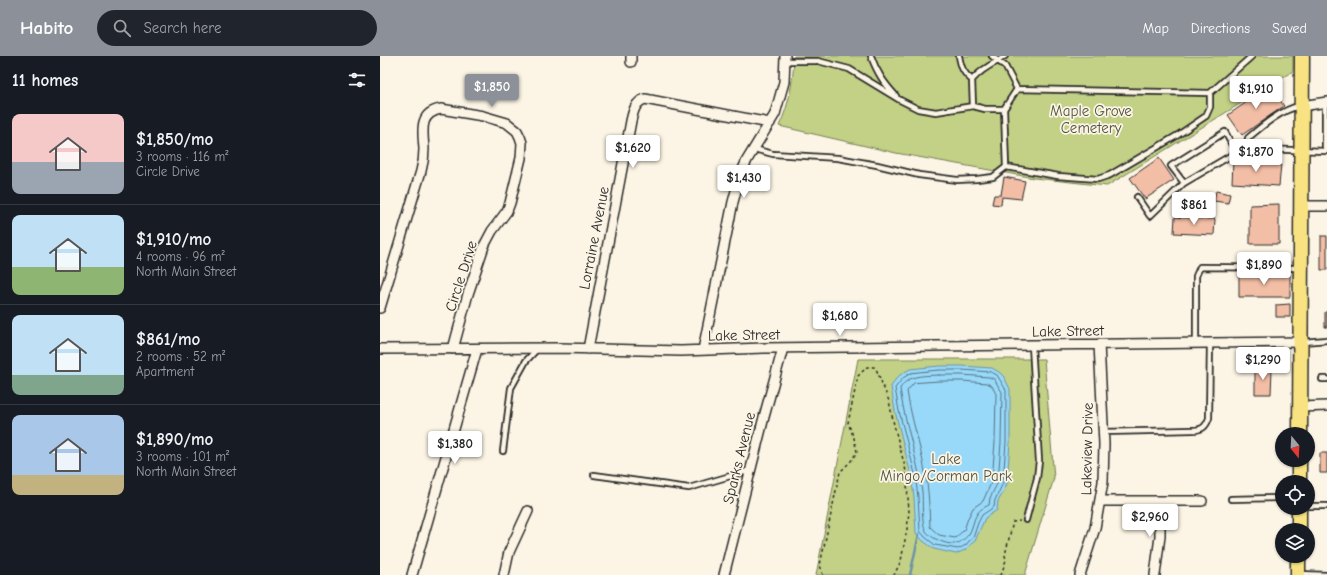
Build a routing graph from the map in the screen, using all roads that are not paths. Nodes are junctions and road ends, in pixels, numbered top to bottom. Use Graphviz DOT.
graph roads {
  1 [pos="872,56"];
  2 [pos="959,56"];
  3 [pos="992,56"];
  4 [pos="1005,56"];
  5 [pos="1252,56"];
  6 [pos="1302,56"];
  7 [pos="785,58"];
  8 [pos="998,61"];
  9 [pos="972,80"];
  10 [pos="1017,89"];
  11 [pos="1210,93"];
  12 [pos="900,100"];
  13 [pos="1326,102"];
  14 [pos="973,106"];
  15 [pos="1302,106"];
  16 [pos="1004,109"];
  17 [pos="770,123"];
  18 [pos="1248,146"];
  19 [pos="754,149"];
  20 [pos="1327,150"];
  21 [pos="1302,151"];
  22 [pos="1236,152"];
  23 [pos="1006,167"];
  24 [pos="1184,183"];
  25 [pos="1137,197"];
  26 [pos="1302,206"];
  27 [pos="1327,206"];
  28 [pos="1301,268"];
  29 [pos="380,308"];
  30 [pos="1327,340"];
  31 [pos="1300,342"];
  32 [pos="1196,343"];
  33 [pos="1210,343"];
  34 [pos="1099,344"];
  35 [pos="1032,345"];
  36 [pos="538,348"];
  37 [pos="783,348"];
  38 [pos="380,349"];
  39 [pos="453,349"];
  40 [pos="478,349"];
  41 [pos="588,349"];
  42 [pos="703,350"];
  43 [pos="1327,406"];
  44 [pos="1300,407"];
  45 [pos="1300,427"];
  46 [pos="1103,432"];
  47 [pos="503,451"];
  48 [pos="751,470"];
  49 [pos="594,475"];
  50 [pos="1275,498"];
  51 [pos="1231,499"];
  52 [pos="1101,501"];
  53 [pos="1160,501"];
  54 [pos="1202,501"];
  55 [pos="1315,506"];
  56 [pos="1327,506"];
  57 [pos="528,511"];
  58 [pos="1026,520"];
  59 [pos="1298,563"];
  60 [pos="412,575"];
  61 [pos="504,575"];
  62 [pos="724,575"];
  63 [pos="1080,575"];
  64 [pos="1154,575"];
  65 [pos="1298,575"];
  66 [pos="1327,575"];
  1 -- 12 [label="lane"];
  2 -- 9 [label="lane"];
  3 -- 8 [label="lane"];
  4 -- 8 [label="lane"];
  5 -- 11 [label="lane"];
  6 -- 15 [label="main road"];
  7 -- 12 [label="lane"];
  7 -- 17 [label="street"];
  8 -- 9 [label="lane"];
  8 -- 10 [label="lane"];
  9 -- 14 [label="lane"];
  10 -- 11 [label="lane"];
  10 -- 16 [label="lane"];
  11 -- 23 [label="lane"];
  12 -- 14 [label="lane"];
  13 -- 15 [label="street"];
  13 -- 20 [label="lane"];
  14 -- 16 [label="lane"];
  15 -- 18 [label="lane"];
  15 -- 21 [label="main road"];
  16 -- 23 [label="lane"];
  17 -- 19 [label="street"];
  17 -- 41 [label="street, Lorraine Avenue"];
  18 -- 21 [label="lane"];
  18 -- 22 [label="lane"];
  19 -- 23 [label="lane"];
  19 -- 42 [label="street"];
  20 -- 21 [label="lane"];
  21 -- 26 [label="main road"];
  22 -- 24 [label="lane"];
  22 -- 24 [label="lane"];
  24 -- 25 [label="lane"];
  26 -- 27 [label="street"];
  26 -- 28 [label="main road"];
  28 -- 31 [label="main road"];
  28 -- 32 [label="lane"];
  29 -- 39 [label="street, Circle Drive"];
  30 -- 31 [label="lane"];
  31 -- 33 [label="street, Lake Street"];
  31 -- 44 [label="main road"];
  32 -- 33 [label="street, Lake Street"];
  32 -- 34 [label="street, Lake Street"];
  33 -- 46 [label="lane"];
  34 -- 35 [label="street, Lake Street"];
  34 -- 46 [label="street, Lakeview Drive"];
  35 -- 37 [label="street, Lake Street"];
  35 -- 58 [label="lane"];
  36 -- 40 [label="street, Lake Street"];
  36 -- 41 [label="street, Lake Street"];
  36 -- 47 [label="lane"];
  37 -- 42 [label="street, Lake Street"];
  37 -- 48 [label="street, Sparks Avenue"];
  38 -- 39 [label="street, Lake Street"];
  39 -- 40 [label="street, Lake Street"];
  40 -- 60 [label="street"];
  41 -- 42 [label="street, Lake Street"];
  43 -- 44 [label="street"];
  44 -- 45 [label="main road"];
  46 -- 52 [label="street, Lakeview Drive"];
  48 -- 49 [label="lane"];
  48 -- 62 [label="street, Sparks Avenue"];
  50 -- 51 [label="lane"];
  52 -- 53 [label="street"];
  52 -- 63 [label="street, Lakeview Drive"];
  53 -- 54 [label="street"];
  53 -- 64 [label="street"];
  55 -- 56 [label="lane"];
  57 -- 61 [label="street"];
  59 -- 65 [label="main road"];
  65 -- 66 [label="lane"];
}
